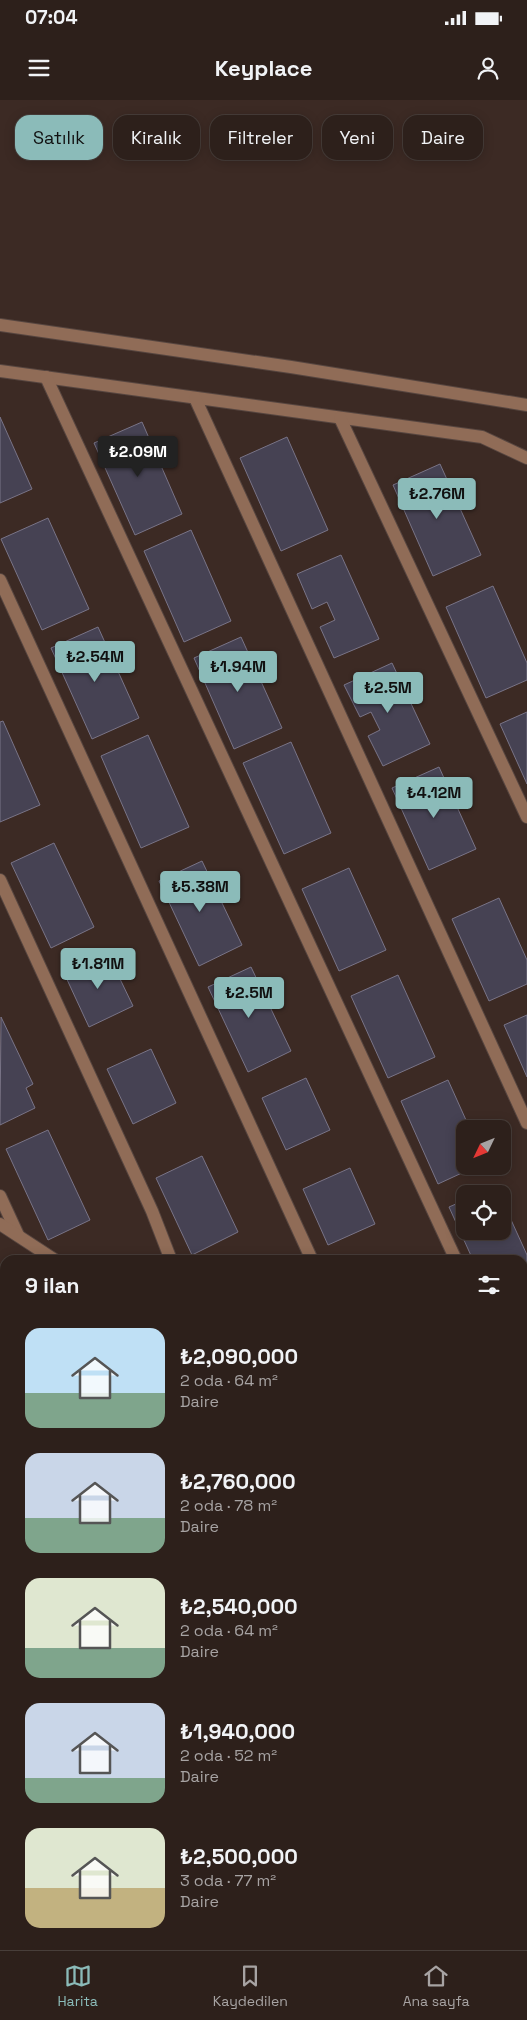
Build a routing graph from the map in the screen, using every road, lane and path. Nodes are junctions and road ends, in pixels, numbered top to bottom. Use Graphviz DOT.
graph roads {
  1 [pos="0,326"];
  2 [pos="0,371"];
  3 [pos="46,377"];
  4 [pos="195,398"];
  5 [pos="527,405"];
  6 [pos="340,418"];
  7 [pos="527,458"];
  8 [pos="0,580"];
  9 [pos="527,818"];
  10 [pos="0,880"];
  11 [pos="527,1123"];
  12 [pos="0,1196"];
  13 [pos="0,1224"];
  14 [pos="18,1236"];
  15 [pos="47,1255"];
  16 [pos="170,1255"];
  17 [pos="310,1255"];
  18 [pos="454,1255"];
  1 -- 5 [label="street"];
  2 -- 3 [label="street"];
  3 -- 4 [label="street"];
  3 -- 18 [label="street"];
  4 -- 6 [label="street"];
  4 -- 11 [label="street"];
  6 -- 7 [label="street"];
  6 -- 9 [label="street"];
  8 -- 17 [label="street"];
  10 -- 16 [label="street"];
  12 -- 14 [label="street"];
  13 -- 14 [label="street"];
  14 -- 15 [label="street"];
}
